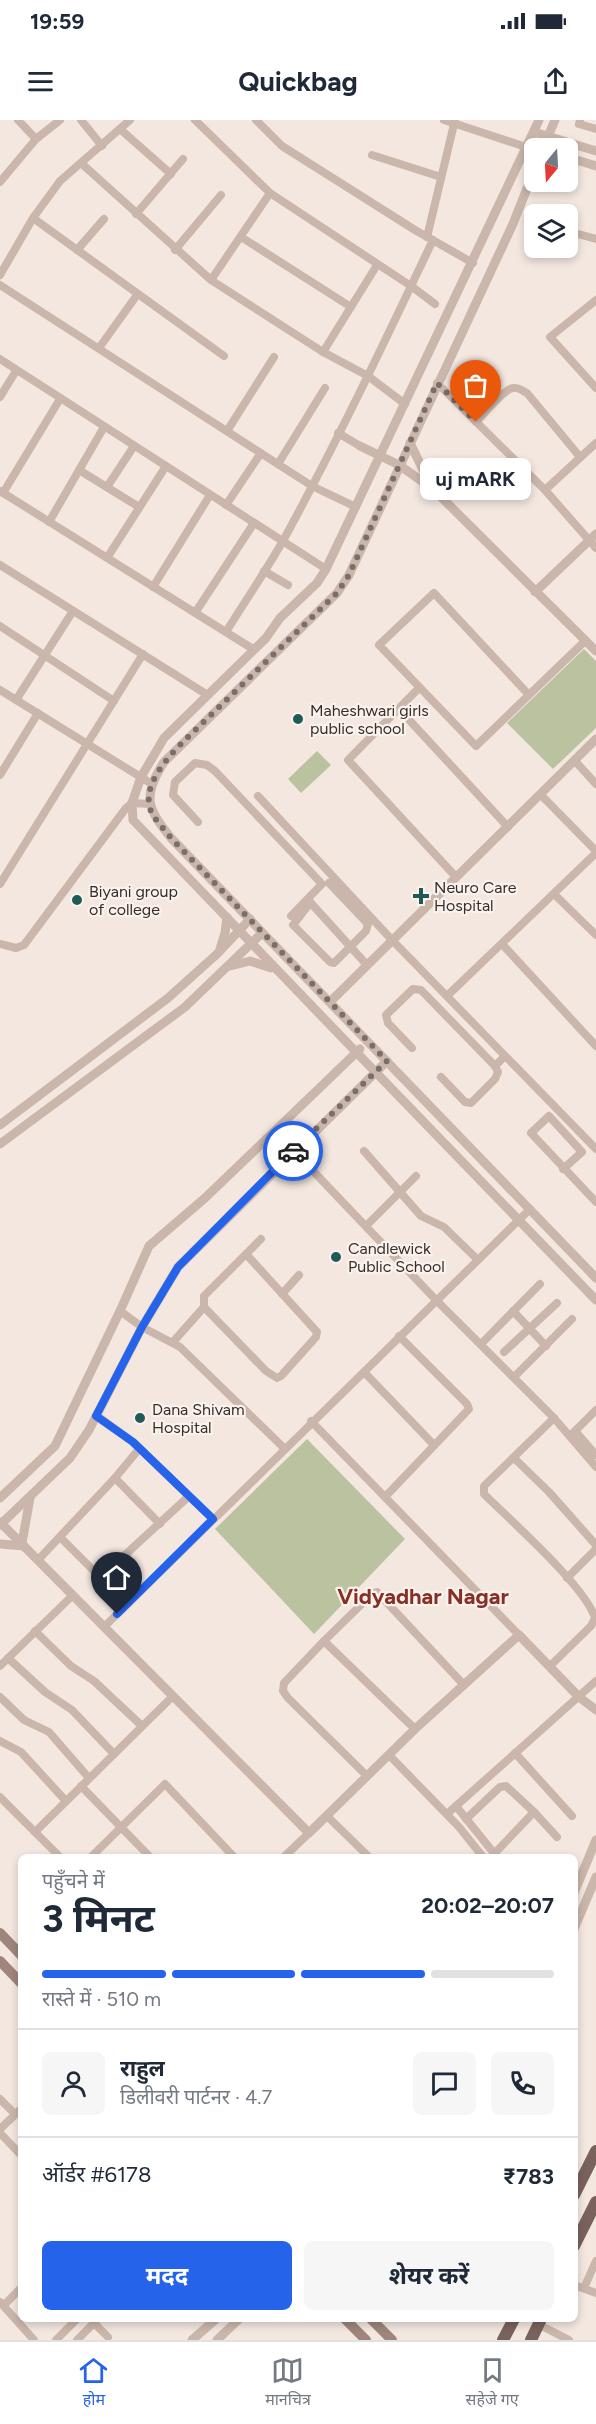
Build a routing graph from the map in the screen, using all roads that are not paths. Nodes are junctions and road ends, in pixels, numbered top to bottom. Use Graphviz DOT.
graph roads {
  1 [pos="18,120"];
  2 [pos="60,120"];
  3 [pos="81,120"];
  4 [pos="130,120"];
  5 [pos="195,120"];
  6 [pos="256,120"];
  7 [pos="444,120"];
  8 [pos="539,120"];
  9 [pos="555,120"];
  10 [pos="580,120"];
  11 [pos="455,122"];
  12 [pos="120,129"];
  13 [pos="596,129"];
  14 [pos="534,132"];
  15 [pos="548,137"];
  16 [pos="532,138"];
  17 [pos="36,139"];
  18 [pos="102,146"];
  19 [pos="524,146"];
  20 [pos="596,151"];
  21 [pos="372,155"];
  22 [pos="183,159"];
  23 [pos="524,160"];
  24 [pos="578,160"];
  25 [pos="81,163"];
  26 [pos="596,166"];
  27 [pos="171,174"];
  28 [pos="441,177"];
  29 [pos="0,182"];
  30 [pos="526,192"];
  31 [pos="270,193"];
  32 [pos="221,195"];
  33 [pos="136,214"];
  34 [pos="33,218"];
  35 [pos="104,219"];
  36 [pos="578,234"];
  37 [pos="241,237"];
  38 [pos="430,239"];
  39 [pos="596,239"];
  40 [pos="77,250"];
  41 [pos="175,250"];
  42 [pos="472,263"];
  43 [pos="377,265"];
  44 [pos="0,275"];
  45 [pos="210,280"];
  46 [pos="0,285"];
  47 [pos="411,286"];
  48 [pos="137,295"];
  49 [pos="596,300"];
  50 [pos="435,304"];
  51 [pos="351,307"];
  52 [pos="99,348"];
  53 [pos="323,352"];
  54 [pos="224,356"];
  55 [pos="274,357"];
  56 [pos="0,359"];
  57 [pos="16,371"];
  58 [pos="368,376"];
  59 [pos="437,383"];
  60 [pos="325,388"];
  61 [pos="596,388"];
  62 [pos="0,397"];
  63 [pos="60,399"];
  64 [pos="405,404"];
  65 [pos="476,422"];
  66 [pos="104,427"];
  67 [pos="227,431"];
  68 [pos="339,433"];
  69 [pos="596,442"];
  70 [pos="410,443"];
  71 [pos="134,446"];
  72 [pos="360,446"];
  73 [pos="261,453"];
  74 [pos="380,456"];
  75 [pos="580,457"];
  76 [pos="278,464"];
  77 [pos="399,465"];
  78 [pos="166,466"];
  79 [pos="79,470"];
  80 [pos="312,486"];
  81 [pos="107,488"];
  82 [pos="433,489"];
  83 [pos="545,490"];
  84 [pos="2,492"];
  85 [pos="210,495"];
  86 [pos="226,505"];
  87 [pos="139,507"];
  88 [pos="356,507"];
  89 [pos="49,522"];
  90 [pos="254,523"];
  91 [pos="283,541"];
  92 [pos="594,541"];
  93 [pos="106,558"];
  94 [pos="0,565"];
  95 [pos="326,569"];
  96 [pos="264,571"];
  97 [pos="288,585"];
  98 [pos="153,587"];
  99 [pos="535,592"];
  100 [pos="73,611"];
  101 [pos="195,613"];
  102 [pos="0,626"];
  103 [pos="226,632"];
  104 [pos="585,640"];
  105 [pos="253,650"];
  106 [pos="596,651"];
  107 [pos="143,654"];
  108 [pos="45,656"];
  109 [pos="419,688"];
  110 [pos="0,690"];
  111 [pos="206,694"];
  112 [pos="529,695"];
  113 [pos="16,700"];
  114 [pos="114,701"];
  115 [pos="399,709"];
  116 [pos="38,713"];
  117 [pos="596,739"];
  118 [pos="87,744"];
  119 [pos="575,761"];
  120 [pos="0,775"];
  121 [pos="141,777"];
  122 [pos="152,784"];
  123 [pos="596,784"];
  124 [pos="541,795"];
  125 [pos="258,796"];
  126 [pos="132,803"];
  127 [pos="150,804"];
  128 [pos="198,822"];
  129 [pos="508,827"];
  130 [pos="296,837"];
  131 [pos="288,849"];
  132 [pos="596,852"];
  133 [pos="456,877"];
  134 [pos="329,880"];
  135 [pos="0,884"];
  136 [pos="554,894"];
  137 [pos="310,902"];
  138 [pos="291,916"];
  139 [pos="227,917"];
  140 [pos="250,919"];
  141 [pos="239,932"];
  142 [pos="262,933"];
  143 [pos="596,935"];
  144 [pos="392,939"];
  145 [pos="0,944"];
  146 [pos="252,944"];
  147 [pos="502,944"];
  148 [pos="350,947"];
  149 [pos="217,954"];
  150 [pos="367,965"];
  151 [pos="229,967"];
  152 [pos="276,970"];
  153 [pos="447,996"];
  154 [pos="330,1002"];
  155 [pos="368,1040"];
  156 [pos="596,1046"];
  157 [pos="412,1048"];
  158 [pos="357,1052"];
  159 [pos="505,1056"];
  160 [pos="387,1061"];
  161 [pos="495,1066"];
  162 [pos="376,1072"];
  163 [pos="441,1077"];
  164 [pos="0,1125"];
  165 [pos="0,1144"];
  166 [pos="596,1149"];
  167 [pos="294,1151"];
  168 [pos="364,1151"];
  169 [pos="563,1169"];
  170 [pos="416,1176"];
  171 [pos="400,1192"];
  172 [pos="596,1202"];
  173 [pos="530,1209"];
  174 [pos="519,1221"];
  175 [pos="366,1226"];
  176 [pos="261,1239"];
  177 [pos="246,1254"];
  178 [pos="477,1259"];
  179 [pos="299,1275"];
  180 [pos="596,1278"];
  181 [pos="540,1284"];
  182 [pos="282,1294"];
  183 [pos="436,1300"];
  184 [pos="596,1300"];
  185 [pos="557,1303"];
  186 [pos="204,1307"];
  187 [pos="120,1311"];
  188 [pos="513,1311"];
  189 [pos="572,1319"];
  190 [pos="142,1327"];
  191 [pos="530,1328"];
  192 [pos="399,1336"];
  193 [pos="173,1342"];
  194 [pos="481,1344"];
  195 [pos="546,1346"];
  196 [pos="504,1352"];
  197 [pos="364,1372"];
  198 [pos="514,1377"];
  199 [pos="596,1410"];
  200 [pos="96,1416"];
  201 [pos="554,1418"];
  202 [pos="312,1421"];
  203 [pos="572,1433"];
  204 [pos="434,1445"];
  205 [pos="284,1448"];
  206 [pos="139,1449"];
  207 [pos="596,1455"];
  208 [pos="514,1458"];
  209 [pos="596,1467"];
  210 [pos="115,1478"];
  211 [pos="31,1495"];
  212 [pos="188,1497"];
  213 [pos="385,1497"];
  214 [pos="0,1498"];
  215 [pos="213,1519"];
  216 [pos="1,1524"];
  217 [pos="159,1524"];
  218 [pos="60,1536"];
  219 [pos="0,1544"];
  220 [pos="23,1544"];
  221 [pos="596,1547"];
  222 [pos="38,1560"];
  223 [pos="101,1577"];
  224 [pos="567,1578"];
  225 [pos="111,1588"];
  226 [pos="73,1595"];
  227 [pos="104,1626"];
  228 [pos="35,1631"];
  229 [pos="519,1635"];
  230 [pos="324,1641"];
  231 [pos="8,1658"];
  232 [pos="0,1666"];
  233 [pos="550,1666"];
  234 [pos="596,1681"];
  235 [pos="464,1685"];
  236 [pos="173,1696"];
  237 [pos="0,1697"];
  238 [pos="579,1697"];
  239 [pos="596,1710"];
  240 [pos="142,1726"];
  241 [pos="415,1729"];
  242 [pos="0,1741"];
  243 [pos="114,1754"];
  244 [pos="515,1754"];
  245 [pos="389,1755"];
  246 [pos="367,1776"];
  247 [pos="89,1778"];
  248 [pos="81,1786"];
  249 [pos="0,1797"];
  250 [pos="65,1800"];
  251 [pos="456,1806"];
  252 [pos="534,1812"];
  253 [pos="447,1814"];
  254 [pos="327,1816"];
  255 [pos="572,1816"];
  256 [pos="466,1819"];
  257 [pos="121,1827"];
  258 [pos="35,1832"];
  259 [pos="309,1833"];
  260 [pos="556,1837"];
  261 [pos="596,1840"];
  262 [pos="57,1854"];
  263 [pos="94,1854"];
  264 [pos="147,1854"];
  265 [pos="231,1854"];
  266 [pos="287,1854"];
  267 [pos="366,1854"];
  268 [pos="480,1854"];
  269 [pos="494,1854"];
  270 [pos="498,1854"];
  271 [pos="596,1877"];
  272 [pos="578,1883"];
  273 [pos="578,1920"];
  274 [pos="0,1933"];
  275 [pos="18,1952"];
  276 [pos="0,1961"];
  277 [pos="18,1980"];
  278 [pos="0,2099"];
  279 [pos="18,2111"];
  280 [pos="0,2131"];
  281 [pos="596,2151"];
  282 [pos="18,2152"];
  283 [pos="578,2186"];
  284 [pos="596,2202"];
  285 [pos="578,2238"];
  286 [pos="596,2261"];
  287 [pos="578,2286"];
  288 [pos="585,2288"];
  289 [pos="18,2290"];
  290 [pos="596,2293"];
  291 [pos="2,2303"];
  292 [pos="18,2322"];
  293 [pos="18,2322"];
  294 [pos="74,2322"];
  295 [pos="95,2322"];
  296 [pos="97,2322"];
  297 [pos="213,2322"];
  298 [pos="236,2322"];
  299 [pos="348,2322"];
  300 [pos="374,2322"];
  301 [pos="512,2322"];
  302 [pos="540,2322"];
  303 [pos="542,2322"];
  304 [pos="108,2337"];
  305 [pos="219,2339"];
  306 [pos="34,2340"];
  307 [pos="56,2340"];
  308 [pos="76,2340"];
  309 [pos="192,2340"];
  310 [pos="366,2340"];
  311 [pos="392,2340"];
  312 [pos="503,2340"];
  313 [pos="531,2340"];
  314 [pos="569,2340"];
  1 -- 17 [label="street"];
  2 -- 17 [label="street"];
  3 -- 18 [label="street"];
  4 -- 12 [label="street"];
  5 -- 31 [label="street"];
  6 -- 38 [label="street"];
  7 -- 11 [label="street"];
  8 -- 14 [label="street"];
  9 -- 15 [label="street"];
  10 -- 13 [label="street"];
  11 -- 19 [label="street"];
  11 -- 28 [label="street"];
  12 -- 18 [label="street"];
  12 -- 27 [label="street"];
  14 -- 15 [label="street"];
  14 -- 16 [label="street"];
  15 -- 20 [label="street"];
  17 -- 29 [label="street"];
  18 -- 25 [label="street"];
  21 -- 28 [label="street"];
  22 -- 27 [label="street"];
  23 -- 42 [label="street"];
  24 -- 26 [label="street"];
  25 -- 33 [label="street"];
  25 -- 34 [label="street"];
  27 -- 33 [label="street"];
  28 -- 38 [label="street"];
  30 -- 59 [label="street"];
  31 -- 37 [label="street"];
  31 -- 43 [label="street"];
  32 -- 41 [label="street"];
  33 -- 41 [label="street"];
  34 -- 40 [label="street"];
  34 -- 44 [label="street"];
  35 -- 40 [label="street"];
  36 -- 39 [label="street"];
  37 -- 45 [label="street"];
  37 -- 51 [label="street"];
  38 -- 42 [label="street"];
  38 -- 47 [label="street"];
  40 -- 48 [label="street"];
  41 -- 45 [label="street"];
  42 -- 64 [label="street"];
  43 -- 47 [label="street"];
  43 -- 51 [label="street"];
  45 -- 53 [label="street"];
  46 -- 52 [label="street"];
  47 -- 50 [label="street"];
  47 -- 58 [label="street"];
  48 -- 52 [label="street"];
  48 -- 54 [label="street"];
  49 -- 61 [label="street"];
  51 -- 53 [label="street"];
  52 -- 67 [label="street"];
  53 -- 58 [label="street"];
  55 -- 67 [label="street"];
  56 -- 57 [label="street"];
  57 -- 62 [label="street"];
  57 -- 63 [label="street"];
  58 -- 64 [label="street"];
  58 -- 68 [label="street"];
  59 -- 65 [label="street"];
  59 -- 70 [label="street"];
  60 -- 76 [label="street"];
  63 -- 66 [label="street"];
  63 -- 84 [label="street"];
  64 -- 74 [label="street"];
  65 -- 75 [label="street"];
  65 -- 83 [label="street"];
  66 -- 71 [label="street"];
  66 -- 79 [label="street"];
  67 -- 73 [label="street"];
  68 -- 72 [label="street"];
  68 -- 80 [label="street"];
  69 -- 75 [label="street"];
  70 -- 77 [label="street"];
  70 -- 82 [label="street"];
  71 -- 78 [label="street"];
  71 -- 81 [label="street"];
  72 -- 74 [label="street"];
  73 -- 76 [label="street"];
  73 -- 86 [label="street"];
  74 -- 77 [label="street"];
  74 -- 88 [label="street"];
  75 -- 83 [label="street"];
  76 -- 80 [label="street"];
  77 -- 82 [label="street"];
  77 -- 122 [label="street"];
  78 -- 85 [label="street"];
  78 -- 87 [label="street"];
  79 -- 81 [label="street"];
  79 -- 89 [label="street"];
  80 -- 88 [label="street"];
  80 -- 91 [label="street"];
  81 -- 87 [label="street"];
  82 -- 99 [label="street"];
  83 -- 92 [label="street"];
  84 -- 89 [label="street"];
  85 -- 86 [label="street"];
  85 -- 98 [label="street"];
  86 -- 90 [label="street"];
  87 -- 93 [label="street"];
  88 -- 95 [label="street"];
  89 -- 93 [label="street"];
  90 -- 91 [label="street"];
  90 -- 101 [label="street"];
  91 -- 95 [label="street"];
  91 -- 96 [label="street"];
  92 -- 99 [label="street"];
  93 -- 98 [label="street"];
  94 -- 100 [label="street"];
  95 -- 105 [label="street"];
  96 -- 97 [label="street"];
  96 -- 103 [label="street"];
  98 -- 101 [label="street"];
  99 -- 104 [label="street"];
  100 -- 107 [label="street"];
  100 -- 108 [label="street"];
  101 -- 103 [label="street"];
  102 -- 108 [label="street"];
  103 -- 105 [label="street"];
  104 -- 106 [label="street"];
  104 -- 112 [label="street"];
  105 -- 111 [label="street"];
  107 -- 111 [label="street"];
  107 -- 114 [label="street"];
  108 -- 113 [label="street"];
  108 -- 114 [label="street"];
  109 -- 112 [label="street"];
  109 -- 112 [label="street"];
  109 -- 115 [label="street"];
  110 -- 113 [label="street"];
  111 -- 121 [label="street"];
  113 -- 116 [label="street"];
  114 -- 118 [label="street"];
  115 -- 129 [label="street"];
  115 -- 133 [label="street"];
  116 -- 118 [label="street"];
  116 -- 120 [label="street"];
  117 -- 119 [label="street"];
  118 -- 121 [label="street"];
  118 -- 135 [label="street"];
  119 -- 123 [label="street"];
  119 -- 124 [label="street"];
  121 -- 122 [label="street"];
  121 -- 126 [label="street"];
  122 -- 127 [label="street"];
  124 -- 129 [label="street"];
  124 -- 132 [label="street"];
  125 -- 130 [label="street"];
  126 -- 127 [label="street"];
  126 -- 139 [label="street"];
  126 -- 145 [label="street"];
  127 -- 140 [label="street"];
  128 -- 131 [label="street"];
  129 -- 133 [label="street"];
  130 -- 131 [label="street"];
  130 -- 134 [label="street"];
  131 -- 134 [label="street"];
  132 -- 136 [label="street"];
  133 -- 144 [label="street"];
  134 -- 137 [label="street"];
  134 -- 138 [label="street"];
  134 -- 144 [label="street"];
  134 -- 148 [label="street"];
  136 -- 143 [label="street"];
  136 -- 147 [label="street"];
  137 -- 148 [label="street"];
  137 -- 148 [label="street"];
  139 -- 141 [label="street"];
  139 -- 149 [label="street"];
  140 -- 141 [label="street"];
  140 -- 142 [label="street"];
  141 -- 146 [label="street"];
  141 -- 149 [label="street"];
  142 -- 146 [label="street"];
  142 -- 154 [label="street"];
  144 -- 150 [label="street"];
  144 -- 153 [label="street"];
  146 -- 151 [label="street"];
  146 -- 152 [label="street"];
  147 -- 153 [label="street"];
  147 -- 156 [label="street"];
  148 -- 150 [label="street"];
  149 -- 164 [label="street"];
  150 -- 154 [label="street"];
  151 -- 152 [label="street"];
  151 -- 165 [label="street"];
  152 -- 158 [label="street"];
  153 -- 159 [label="street"];
  154 -- 155 [label="street"];
  155 -- 158 [label="street"];
  155 -- 160 [label="street"];
  157 -- 161 [label="street"];
  158 -- 162 [label="street"];
  158 -- 187 [label="street"];
  159 -- 161 [label="street"];
  159 -- 166 [label="street"];
  160 -- 162 [label="street"];
  160 -- 173 [label="street"];
  161 -- 163 [label="street"];
  162 -- 167 [label="street"];
  162 -- 174 [label="street"];
  167 -- 175 [label="street"];
  167 -- 190 [label="street"];
  168 -- 171 [label="street"];
  169 -- 169 [label="street"];
  169 -- 172 [label="street"];
  170 -- 171 [label="street"];
  171 -- 175 [label="street"];
  171 -- 178 [label="street"];
  173 -- 174 [label="street"];
  173 -- 180 [label="street"];
  174 -- 178 [label="street"];
  174 -- 184 [label="street"];
  175 -- 183 [label="street"];
  176 -- 177 [label="street"];
  177 -- 182 [label="street"];
  177 -- 186 [label="street"];
  178 -- 183 [label="street"];
  179 -- 182 [label="street"];
  181 -- 188 [label="street"];
  182 -- 186 [label="street"];
  183 -- 192 [label="street"];
  183 -- 194 [label="street"];
  185 -- 191 [label="street"];
  186 -- 193 [label="street"];
  187 -- 190 [label="street"];
  187 -- 214 [label="street"];
  188 -- 191 [label="street"];
  188 -- 194 [label="street"];
  189 -- 195 [label="street"];
  190 -- 193 [label="street"];
  190 -- 200 [label="street"];
  191 -- 195 [label="street"];
  191 -- 196 [label="street"];
  192 -- 197 [label="street"];
  192 -- 204 [label="street"];
  193 -- 205 [label="street"];
  194 -- 198 [label="street"];
  195 -- 198 [label="street"];
  197 -- 202 [label="street"];
  197 -- 204 [label="street"];
  198 -- 201 [label="street"];
  199 -- 203 [label="street"];
  200 -- 206 [label="street"];
  200 -- 211 [label="street"];
  201 -- 203 [label="street"];
  201 -- 208 [label="street"];
  202 -- 205 [label="street"];
  202 -- 213 [label="street"];
  203 -- 207 [label="street"];
  203 -- 209 [label="street"];
  204 -- 213 [label="street"];
  205 -- 215 [label="street"];
  206 -- 210 [label="street"];
  206 -- 212 [label="street"];
  208 -- 221 [label="street"];
  208 -- 224 [label="street"];
  210 -- 217 [label="street"];
  210 -- 218 [label="street"];
  211 -- 216 [label="street"];
  211 -- 220 [label="street"];
  212 -- 215 [label="street"];
  212 -- 217 [label="street"];
  213 -- 229 [label="street"];
  215 -- 227 [label="street"];
  216 -- 220 [label="street"];
  217 -- 223 [label="street"];
  218 -- 222 [label="street"];
  218 -- 223 [label="street"];
  219 -- 220 [label="street"];
  220 -- 222 [label="street"];
  221 -- 224 [label="street"];
  222 -- 226 [label="street"];
  223 -- 225 [label="street"];
  224 -- 233 [label="street"];
  226 -- 227 [label="street"];
  226 -- 228 [label="street"];
  227 -- 236 [label="street"];
  228 -- 231 [label="street"];
  228 -- 240 [label="street"];
  229 -- 233 [label="street"];
  229 -- 235 [label="street"];
  230 -- 235 [label="street"];
  230 -- 241 [label="street"];
  230 -- 246 [label="street"];
  231 -- 232 [label="street"];
  231 -- 243 [label="street"];
  233 -- 238 [label="street"];
  234 -- 238 [label="street"];
  235 -- 241 [label="street"];
  236 -- 240 [label="street"];
  236 -- 259 [label="street"];
  237 -- 247 [label="street"];
  238 -- 239 [label="street"];
  238 -- 244 [label="street"];
  240 -- 243 [label="street"];
  241 -- 245 [label="street"];
  242 -- 250 [label="street"];
  243 -- 247 [label="street"];
  244 -- 251 [label="street"];
  244 -- 255 [label="street"];
  245 -- 246 [label="street"];
  245 -- 253 [label="street"];
  246 -- 254 [label="street"];
  247 -- 248 [label="street"];
  248 -- 250 [label="street"];
  248 -- 257 [label="street"];
  249 -- 258 [label="street"];
  250 -- 258 [label="street"];
  251 -- 253 [label="street"];
  251 -- 256 [label="street"];
  252 -- 256 [label="street"];
  252 -- 260 [label="street"];
  252 -- 270 [label="street"];
  253 -- 268 [label="street"];
  254 -- 259 [label="street"];
  254 -- 267 [label="street"];
  256 -- 269 [label="street"];
  257 -- 263 [label="street"];
  257 -- 264 [label="street"];
  257 -- 265 [label="street"];
  258 -- 262 [label="street"];
  259 -- 266 [label="street"];
  261 -- 272 [label="street"];
  271 -- 273 [label="street"];
  274 -- 275 [label="main road"];
  276 -- 277 [label="main road"];
  278 -- 279 [label="street"];
  279 -- 280 [label="street"];
  280 -- 282 [label="street"];
  281 -- 283 [label="main road"];
  284 -- 285 [label="main road"];
  286 -- 288 [label="street"];
  287 -- 288 [label="street"];
  288 -- 290 [label="street"];
  289 -- 291 [label="street"];
  291 -- 293 [label="street"];
  292 -- 306 [label="street"];
  294 -- 307 [label="street"];
  295 -- 308 [label="street"];
  296 -- 304 [label="street"];
  297 -- 309 [label="street"];
  298 -- 305 [label="street"];
  299 -- 310 [label="main road"];
  300 -- 311 [label="main road"];
  301 -- 312 [label="main road"];
  302 -- 313 [label="main road"];
  303 -- 314 [label="street"];
}
